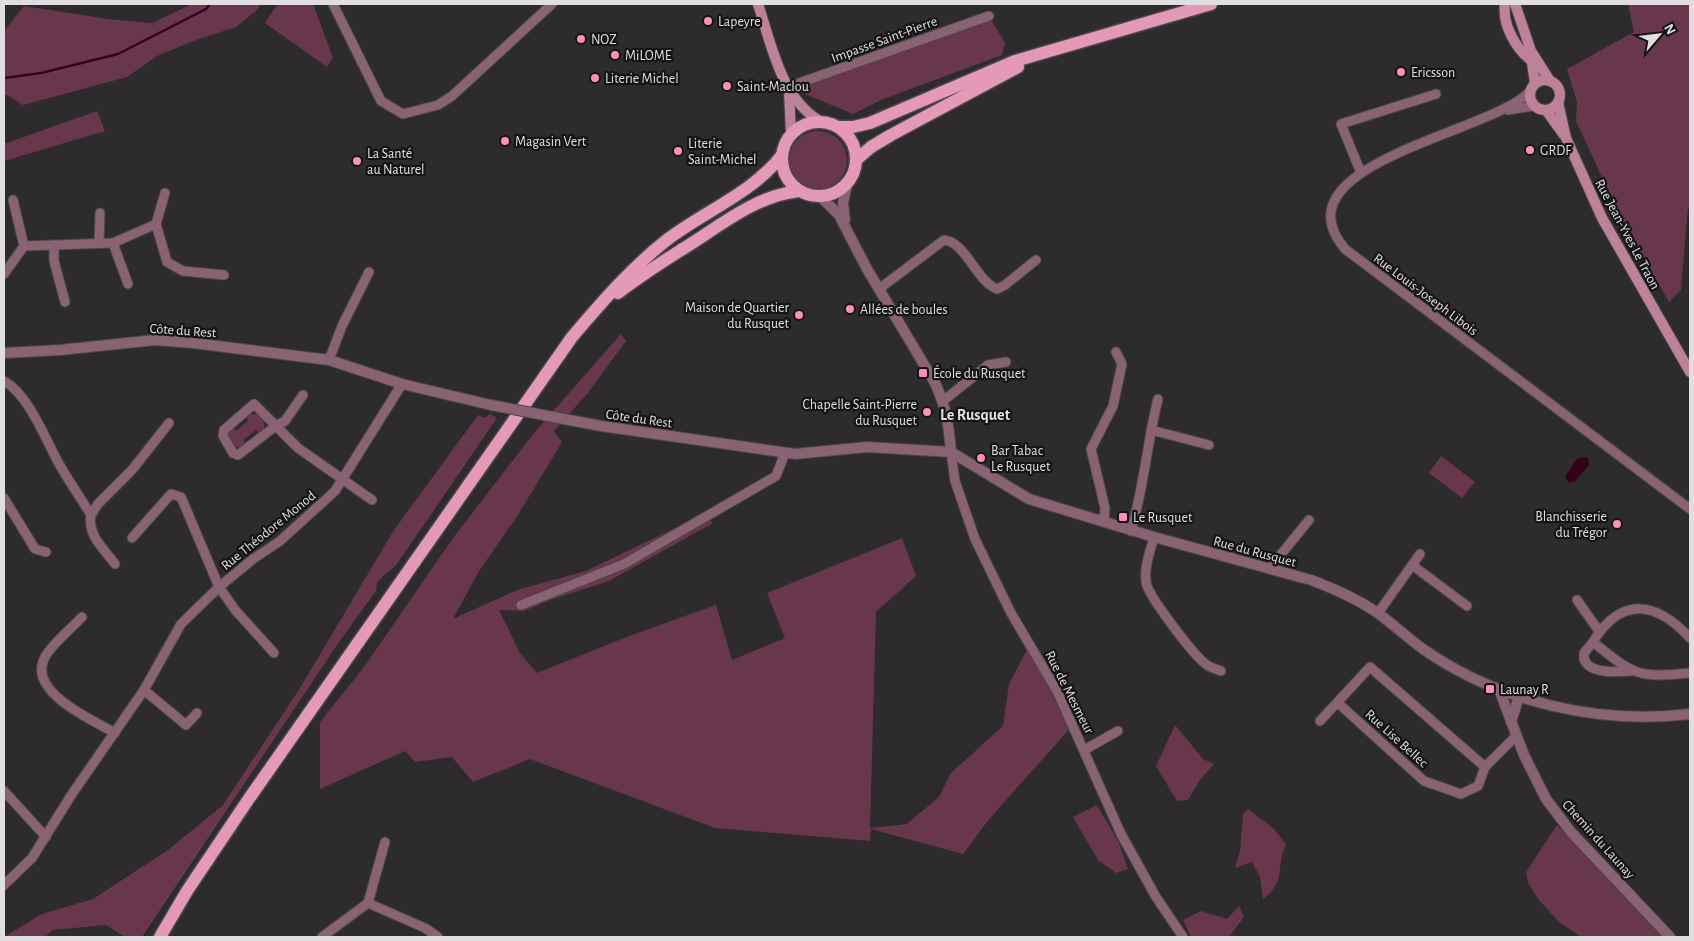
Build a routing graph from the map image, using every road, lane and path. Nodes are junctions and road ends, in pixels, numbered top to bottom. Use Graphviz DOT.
graph roads {
  1 [pos="332,4"];
  2 [pos="552,4"];
  3 [pos="758,4"];
  4 [pos="1211,4"];
  5 [pos="1504,4"];
  6 [pos="1516,5"];
  7 [pos="989,16"];
  8 [pos="1042,54"];
  9 [pos="1531,56"];
  10 [pos="1550,81"];
  11 [pos="788,87"];
  12 [pos="1532,88"];
  13 [pos="1436,94"];
  14 [pos="1558,102"];
  15 [pos="1534,106"];
  16 [pos="1503,110"];
  17 [pos="1546,110"];
  18 [pos="820,122"];
  19 [pos="839,127"];
  20 [pos="792,134"];
  21 [pos="1566,138"];
  22 [pos="782,155"];
  23 [pos="856,160"];
  24 [pos="1361,173"];
  25 [pos="847,184"];
  26 [pos="799,191"];
  27 [pos="165,193"];
  28 [pos="820,196"];
  29 [pos="12,200"];
  30 [pos="100,213"];
  31 [pos="156,224"];
  32 [pos="847,228"];
  33 [pos="99,243"];
  34 [pos="113,243"];
  35 [pos="54,245"];
  36 [pos="24,246"];
  37 [pos="1036,260"];
  38 [pos="370,272"];
  39 [pos="4,274"];
  40 [pos="224,274"];
  41 [pos="128,284"];
  42 [pos="879,289"];
  43 [pos="65,302"];
  44 [pos="591,315"];
  45 [pos="1116,352"];
  46 [pos="4,353"];
  47 [pos="329,360"];
  48 [pos="1006,362"];
  49 [pos="1690,372"];
  50 [pos="4,381"];
  51 [pos="402,384"];
  52 [pos="304,395"];
  53 [pos="1158,399"];
  54 [pos="943,401"];
  55 [pos="169,423"];
  56 [pos="277,425"];
  57 [pos="1151,430"];
  58 [pos="1209,445"];
  59 [pos="951,452"];
  60 [pos="785,453"];
  61 [pos="343,480"];
  62 [pos="4,498"];
  63 [pos="372,500"];
  64 [pos="1690,510"];
  65 [pos="91,515"];
  66 [pos="1309,520"];
  67 [pos="1104,522"];
  68 [pos="1131,531"];
  69 [pos="1154,537"];
  70 [pos="132,538"];
  71 [pos="46,552"];
  72 [pos="1420,554"];
  73 [pos="116,564"];
  74 [pos="1412,565"];
  75 [pos="1269,569"];
  76 [pos="220,587"];
  77 [pos="1577,600"];
  78 [pos="521,605"];
  79 [pos="1467,606"];
  80 [pos="1378,613"];
  81 [pos="82,617"];
  82 [pos="1599,632"];
  83 [pos="1690,638"];
  84 [pos="1593,642"];
  85 [pos="274,653"];
  86 [pos="1221,671"];
  87 [pos="1632,671"];
  88 [pos="1690,673"];
  89 [pos="1499,689"];
  90 [pos="144,690"];
  91 [pos="1519,696"];
  92 [pos="1338,703"];
  93 [pos="197,712"];
  94 [pos="1690,714"];
  95 [pos="1320,721"];
  96 [pos="1511,722"];
  97 [pos="1118,731"];
  98 [pos="115,733"];
  99 [pos="1516,736"];
  100 [pos="1084,750"];
  101 [pos="1485,767"];
  102 [pos="4,791"];
  103 [pos="46,837"];
  104 [pos="385,842"];
  105 [pos="4,885"];
  106 [pos="368,903"];
  107 [pos="160,937"];
  108 [pos="322,937"];
  109 [pos="438,937"];
  110 [pos="1183,937"];
  111 [pos="1670,937"];
  1 -- 2 [label="street"];
  3 -- 11 [label="main road"];
  4 -- 8 [label="main road"];
  5 -- 9 [label="main road"];
  6 -- 9 [label="main road"];
  7 -- 11 [label="street, Impasse Saint-Pierre"];
  8 -- 19 [label="main road"];
  8 -- 23 [label="main road"];
  9 -- 10 [label="main road"];
  9 -- 12 [label="main road"];
  10 -- 12 [label="main road"];
  10 -- 14 [label="main road"];
  11 -- 18 [label="main road"];
  11 -- 20 [label="main road"];
  12 -- 15 [label="main road"];
  12 -- 16 [label="street, Rue Louis-Joseph Libois"];
  13 -- 24 [label="street"];
  14 -- 17 [label="main road"];
  14 -- 21 [label="main road, Rue Jean-Yves Le Traon"];
  15 -- 16 [label="street, Rue Louis-Joseph Libois"];
  15 -- 17 [label="main road"];
  16 -- 24 [label="street, Rue Louis-Joseph Libois"];
  17 -- 21 [label="main road"];
  18 -- 19 [label="main road"];
  18 -- 20 [label="main road"];
  19 -- 23 [label="main road"];
  20 -- 22 [label="main road"];
  21 -- 49 [label="main road, Rue Jean-Yves Le Traon"];
  22 -- 26 [label="main road"];
  22 -- 44 [label="main road"];
  23 -- 25 [label="main road"];
  24 -- 64 [label="street, Rue Louis-Joseph Libois"];
  25 -- 28 [label="main road"];
  25 -- 32 [label="street"];
  26 -- 28 [label="main road"];
  26 -- 44 [label="main road"];
  27 -- 31 [label="street"];
  28 -- 32 [label="street"];
  29 -- 36 [label="street"];
  30 -- 33 [label="street"];
  31 -- 34 [label="street"];
  31 -- 40 [label="street"];
  32 -- 42 [label="street"];
  33 -- 34 [label="street"];
  33 -- 35 [label="street"];
  34 -- 41 [label="street"];
  35 -- 36 [label="street"];
  35 -- 43 [label="street"];
  36 -- 39 [label="street"];
  37 -- 42 [label="street"];
  38 -- 47 [label="street"];
  42 -- 54 [label="street"];
  44 -- 107 [label="main road"];
  45 -- 67 [label="street"];
  46 -- 47 [label="street, Côte du Rest"];
  47 -- 51 [label="street, Côte du Rest"];
  48 -- 54 [label="street"];
  50 -- 65 [label="street"];
  51 -- 60 [label="street, Côte du Rest, bridge"];
  51 -- 61 [label="street, Rue Théodore Monod"];
  52 -- 56 [label="street"];
  53 -- 57 [label="street"];
  54 -- 59 [label="street"];
  55 -- 65 [label="street"];
  56 -- 56 [label="street"];
  56 -- 61 [label="street"];
  57 -- 58 [label="street"];
  57 -- 68 [label="street"];
  59 -- 60 [label="street, Côte du Rest"];
  59 -- 67 [label="street, Rue du Rusquet"];
  59 -- 100 [label="street, Rue de Mesmeur"];
  60 -- 78 [label="street"];
  61 -- 63 [label="street"];
  61 -- 76 [label="street, Rue Théodore Monod"];
  62 -- 71 [label="street"];
  65 -- 73 [label="street"];
  66 -- 75 [label="street"];
  67 -- 68 [label="street, Rue du Rusquet"];
  68 -- 69 [label="street, Rue du Rusquet"];
  69 -- 75 [label="street, Rue du Rusquet"];
  69 -- 86 [label="street"];
  70 -- 76 [label="street"];
  72 -- 74 [label="street"];
  74 -- 79 [label="street"];
  74 -- 80 [label="street"];
  75 -- 80 [label="street, Rue du Rusquet"];
  76 -- 85 [label="street"];
  76 -- 90 [label="street, Rue Théodore Monod"];
  77 -- 82 [label="street"];
  80 -- 89 [label="street, Rue du Rusquet"];
  81 -- 98 [label="street"];
  82 -- 83 [label="street"];
  82 -- 84 [label="street"];
  84 -- 87 [label="street"];
  84 -- 87 [label="street"];
  87 -- 88 [label="street"];
  89 -- 91 [label="street, Rue du Rusquet"];
  89 -- 96 [label="street, Chemin du Launay"];
  90 -- 93 [label="street"];
  90 -- 98 [label="street, Rue Théodore Monod"];
  91 -- 94 [label="street, Rue du Rusquet"];
  91 -- 96 [label="street"];
  92 -- 95 [label="street"];
  92 -- 101 [label="street, Rue Lise Bellec"];
  92 -- 101 [label="street"];
  96 -- 99 [label="street, Chemin du Launay"];
  97 -- 100 [label="street"];
  98 -- 103 [label="street, Rue Théodore Monod"];
  99 -- 101 [label="street, Rue Lise Bellec"];
  99 -- 111 [label="street, Chemin du Launay"];
  100 -- 110 [label="street, Rue de Mesmeur"];
  102 -- 103 [label="street"];
  103 -- 105 [label="street, Rue Théodore Monod"];
  104 -- 106 [label="street"];
  106 -- 108 [label="street"];
  106 -- 109 [label="street"];
}
